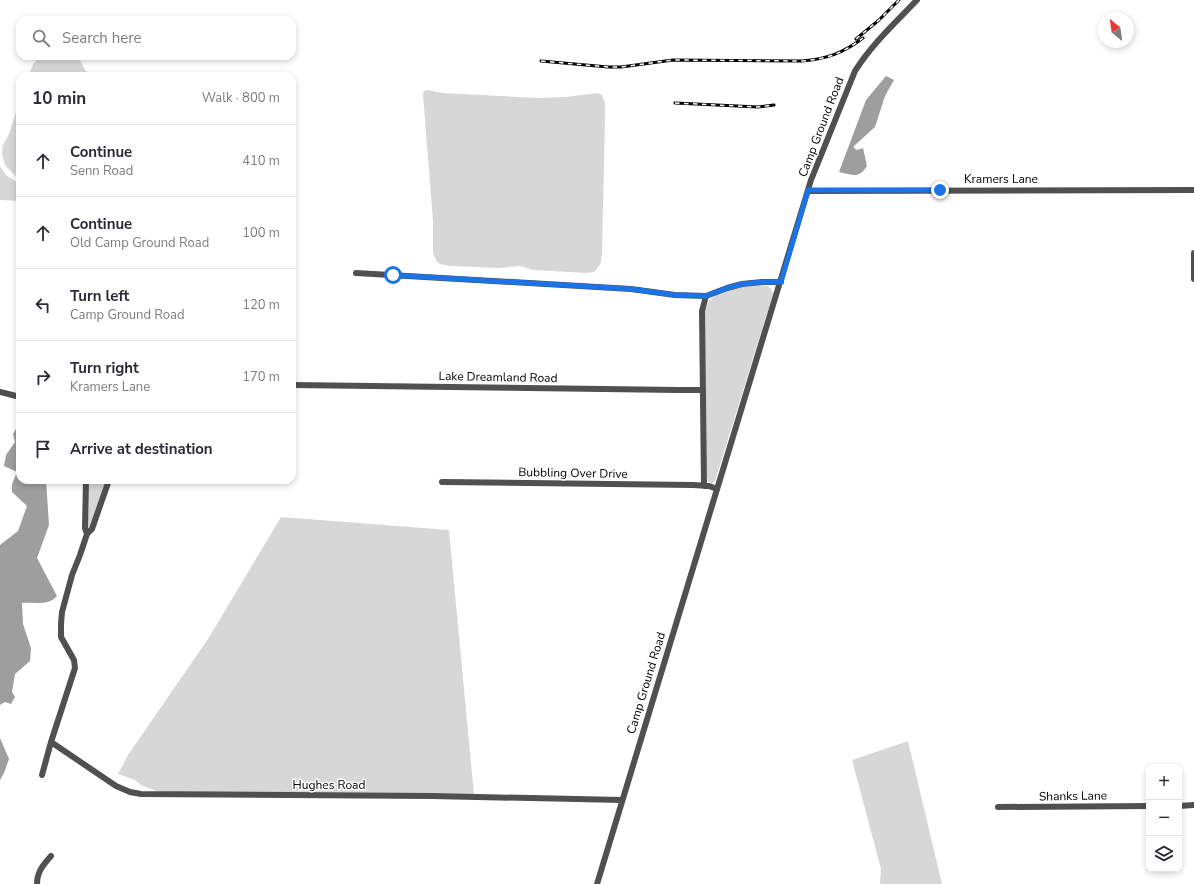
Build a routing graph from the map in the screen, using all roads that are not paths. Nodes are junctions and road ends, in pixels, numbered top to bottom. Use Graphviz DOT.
graph roads {
  1 [pos="917,0"];
  2 [pos="808,190"];
  3 [pos="1194,190"];
  4 [pos="1194,253"];
  5 [pos="356,273"];
  6 [pos="1194,278"];
  7 [pos="781,282"];
  8 [pos="706,296"];
  9 [pos="296,384"];
  10 [pos="703,390"];
  11 [pos="0,392"];
  12 [pos="16,396"];
  13 [pos="442,482"];
  14 [pos="86,484"];
  15 [pos="108,484"];
  16 [pos="704,486"];
  17 [pos="717,489"];
  18 [pos="87,534"];
  19 [pos="51,742"];
  20 [pos="42,775"];
  21 [pos="622,800"];
  22 [pos="1194,805"];
  23 [pos="1146,806"];
  24 [pos="1182,806"];
  25 [pos="998,807"];
  26 [pos="51,856"];
  27 [pos="37,884"];
  28 [pos="597,884"];
  1 -- 2 [label="street, Camp Ground Road"];
  2 -- 3 [label="street, Kramers Lane"];
  2 -- 7 [label="street, Camp Ground Road"];
  4 -- 6 [label="street"];
  5 -- 8 [label="street"];
  7 -- 8 [label="street"];
  7 -- 17 [label="street, Camp Ground Road"];
  8 -- 10 [label="street"];
  9 -- 10 [label="street, Lake Dreamland Road"];
  10 -- 16 [label="street"];
  11 -- 12 [label="street"];
  13 -- 16 [label="street, Bubbling Over Drive"];
  14 -- 18 [label="street"];
  15 -- 18 [label="street"];
  16 -- 17 [label="street"];
  17 -- 21 [label="street, Camp Ground Road"];
  18 -- 19 [label="street"];
  19 -- 20 [label="street"];
  19 -- 21 [label="street, Hughes Road"];
  21 -- 28 [label="street, Camp Ground Road"];
  22 -- 24 [label="street"];
  23 -- 25 [label="street, Shanks Lane"];
  26 -- 27 [label="street"];
}
